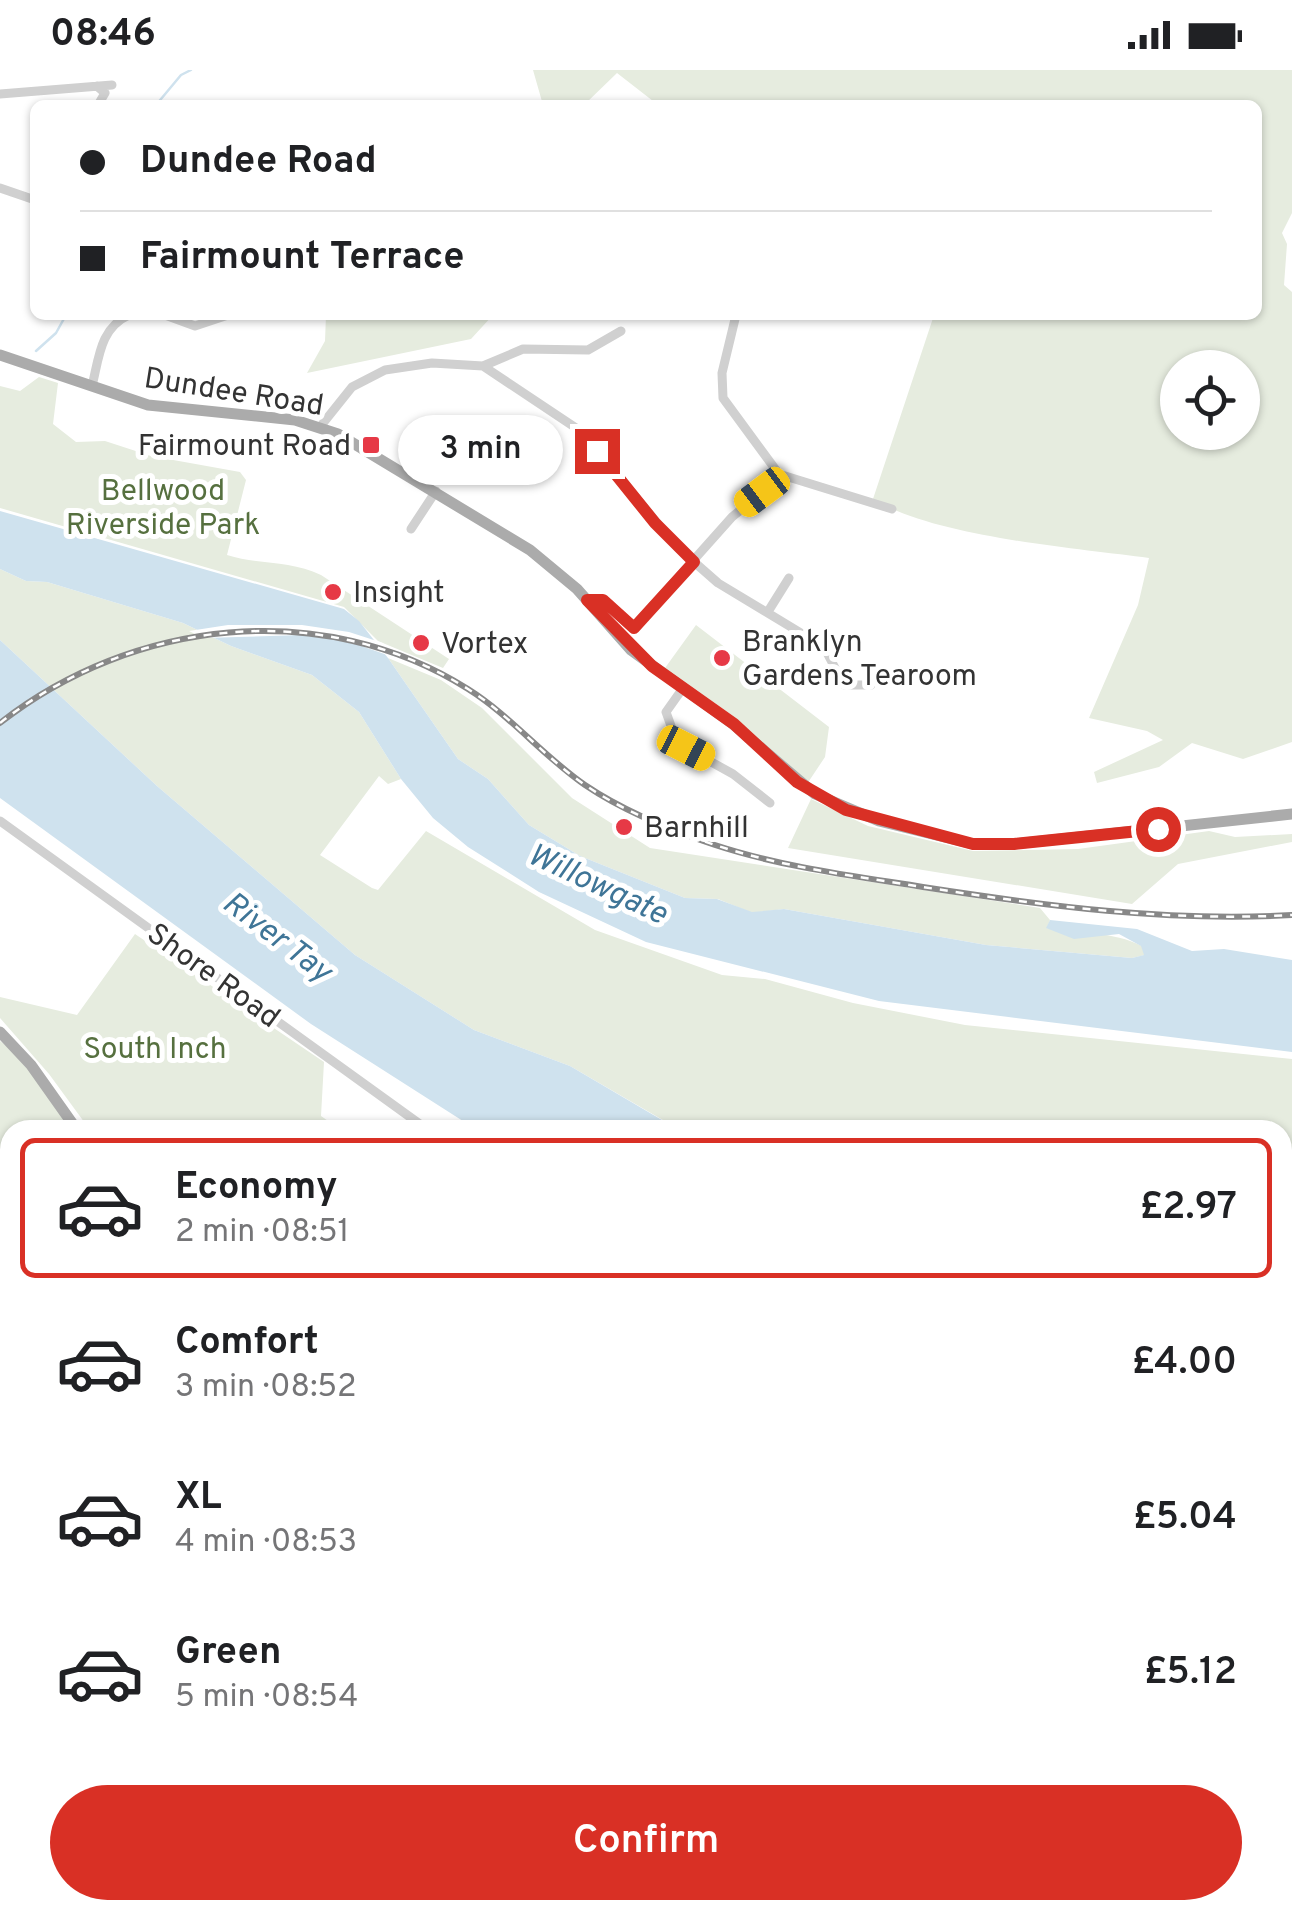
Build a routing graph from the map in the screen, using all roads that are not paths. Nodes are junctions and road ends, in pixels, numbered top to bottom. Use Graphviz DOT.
graph roads {
  1 [pos="112,85"];
  2 [pos="97,86"];
  3 [pos="0,94"];
  4 [pos="101,100"];
  5 [pos="0,188"];
  6 [pos="30,198"];
  7 [pos="123,320"];
  8 [pos="179,320"];
  9 [pos="219,320"];
  10 [pos="735,320"];
  11 [pos="621,331"];
  12 [pos="0,355"];
  13 [pos="484,366"];
  14 [pos="92,386"];
  15 [pos="320,427"];
  16 [pos="782,475"];
  17 [pos="436,491"];
  18 [pos="892,509"];
  19 [pos="411,529"];
  20 [pos="694,562"];
  21 [pos="789,578"];
  22 [pos="587,600"];
  23 [pos="769,610"];
  24 [pos="871,685"];
  25 [pos="683,688"];
  26 [pos="770,803"];
  27 [pos="1292,814"];
  28 [pos="0,821"];
  29 [pos="0,1032"];
  30 [pos="70,1120"];
  31 [pos="414,1120"];
  1 -- 2 [label="street"];
  2 -- 3 [label="street"];
  2 -- 4 [label="street"];
  5 -- 6 [label="street"];
  7 -- 14 [label="street"];
  8 -- 9 [label="street"];
  10 -- 16 [label="street"];
  11 -- 13 [label="street"];
  12 -- 14 [label="main road, Dundee Road"];
  13 -- 15 [label="street"];
  13 -- 20 [label="street"];
  14 -- 15 [label="main road, Dundee Road"];
  15 -- 17 [label="main road, Dundee Road"];
  16 -- 18 [label="street"];
  16 -- 20 [label="street"];
  17 -- 19 [label="street"];
  17 -- 22 [label="main road, Dundee Road"];
  20 -- 22 [label="street"];
  20 -- 23 [label="street"];
  21 -- 23 [label="street"];
  22 -- 25 [label="main road, Dundee Road"];
  23 -- 24 [label="street"];
  25 -- 26 [label="street"];
  25 -- 27 [label="main road, Dundee Road"];
  28 -- 31 [label="street, Shore Road"];
  29 -- 30 [label="main road"];
}
